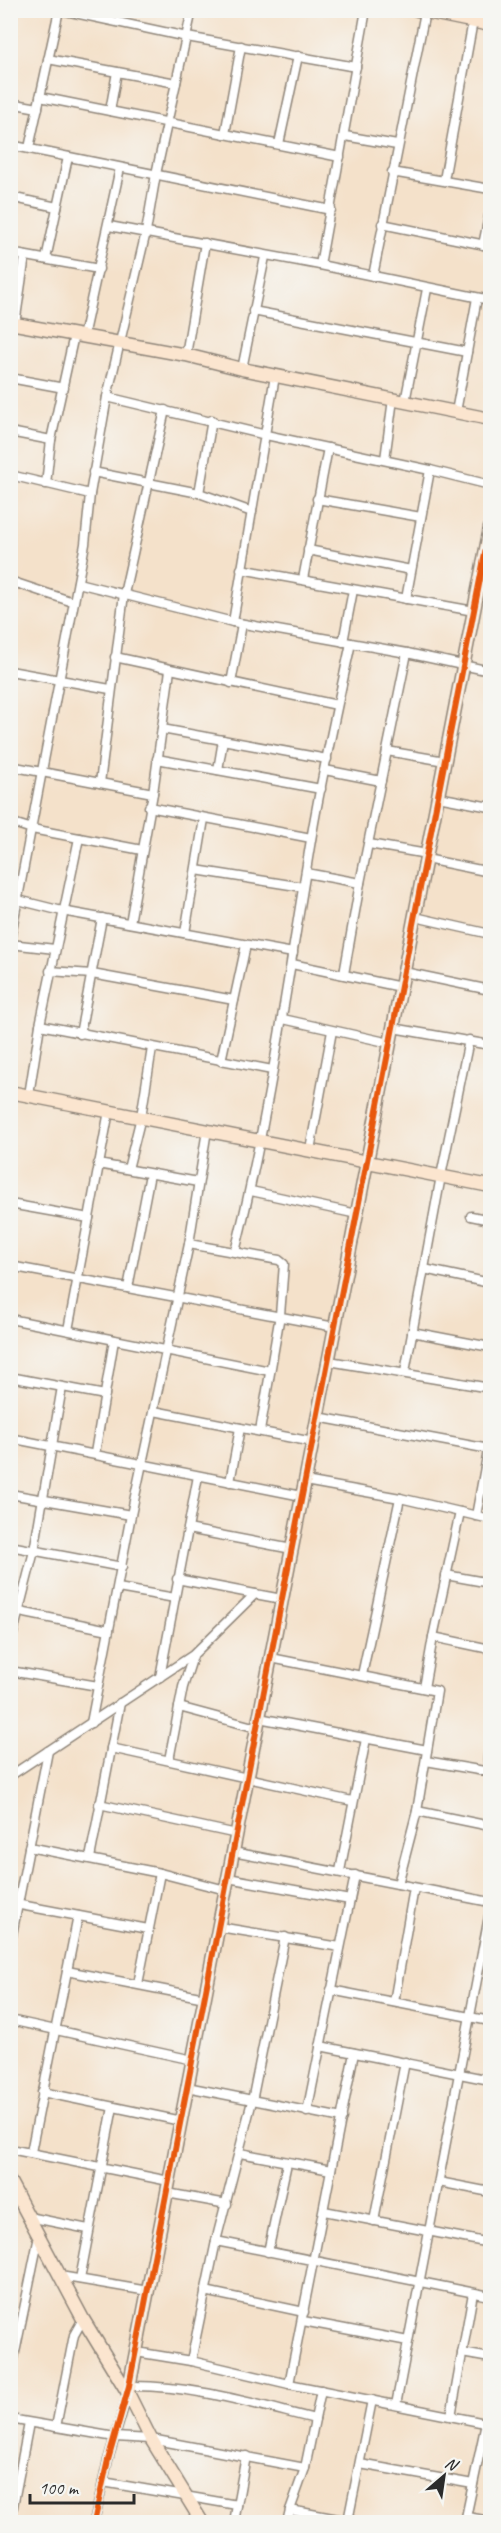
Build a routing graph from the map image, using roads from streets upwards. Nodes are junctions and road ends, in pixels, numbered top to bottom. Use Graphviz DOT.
graph roads {
  1 [pos="60,10"];
  2 [pos="192,10"];
  3 [pos="366,10"];
  4 [pos="421,11"];
  5 [pos="474,16"];
  6 [pos="490,25"];
  7 [pos="187,37"];
  8 [pos="241,46"];
  9 [pos="298,56"];
  10 [pos="48,59"];
  11 [pos="356,67"];
  12 [pos="117,72"];
  13 [pos="176,83"];
  14 [pos="40,97"];
  15 [pos="10,103"];
  16 [pos="38,108"];
  17 [pos="110,111"];
  18 [pos="166,123"];
  19 [pos="225,134"];
  20 [pos="345,136"];
  21 [pos="279,144"];
  22 [pos="10,145"];
  23 [pos="397,145"];
  24 [pos="29,148"];
  25 [pos="68,157"];
  26 [pos="340,157"];
  27 [pos="120,168"];
  28 [pos="392,172"];
  29 [pos="156,174"];
  30 [pos="444,180"];
  31 [pos="490,189"];
  32 [pos="10,197"];
  33 [pos="57,207"];
  34 [pos="331,210"];
  35 [pos="490,211"];
  36 [pos="382,224"];
  37 [pos="109,226"];
  38 [pos="146,232"];
  39 [pos="205,243"];
  40 [pos="487,246"];
  41 [pos="10,253"];
  42 [pos="25,256"];
  43 [pos="264,257"];
  44 [pos="46,259"];
  45 [pos="320,265"];
  46 [pos="99,269"];
  47 [pos="373,276"];
  48 [pos="427,289"];
  49 [pos="477,298"];
  50 [pos="490,300"];
  51 [pos="253,311"];
  52 [pos="13,323"];
  53 [pos="79,336"];
  54 [pos="120,342"];
  55 [pos="416,342"];
  56 [pos="467,352"];
  57 [pos="186,355"];
  58 [pos="242,369"];
  59 [pos="276,376"];
  60 [pos="10,378"];
  61 [pos="63,388"];
  62 [pos="107,397"];
  63 [pos="399,400"];
  64 [pos="165,410"];
  65 [pos="456,412"];
  66 [pos="490,419"];
  67 [pos="212,420"];
  68 [pos="10,432"];
  69 [pos="266,435"];
  70 [pos="51,440"];
  71 [pos="328,448"];
  72 [pos="385,459"];
  73 [pos="430,470"];
  74 [pos="93,472"];
  75 [pos="10,475"];
  76 [pos="149,482"];
  77 [pos="46,484"];
  78 [pos="490,485"];
  79 [pos="199,493"];
  80 [pos="90,494"];
  81 [pos="317,498"];
  82 [pos="252,512"];
  83 [pos="421,517"];
  84 [pos="490,528"];
  85 [pos="489,549"];
  86 [pos="308,550"];
  87 [pos="242,569"];
  88 [pos="411,570"];
  89 [pos="303,579"];
  90 [pos="11,582"];
  91 [pos="78,583"];
  92 [pos="353,590"];
  93 [pos="124,594"];
  94 [pos="406,599"];
  95 [pos="73,602"];
  96 [pos="474,611"];
  97 [pos="237,623"];
  98 [pos="347,643"];
  99 [pos="407,653"];
  100 [pos="115,657"];
  101 [pos="464,666"];
  102 [pos="170,670"];
  103 [pos="10,671"];
  104 [pos="490,671"];
  105 [pos="59,680"];
  106 [pos="231,683"];
  107 [pos="110,689"];
  108 [pos="338,705"];
  109 [pos="162,729"];
  110 [pos="223,740"];
  111 [pos="387,751"];
  112 [pos="157,759"];
  113 [pos="327,759"];
  114 [pos="445,761"];
  115 [pos="10,766"];
  116 [pos="218,770"];
  117 [pos="325,770"];
  118 [pos="43,772"];
  119 [pos="381,781"];
  120 [pos="100,783"];
  121 [pos="321,789"];
  122 [pos="153,793"];
  123 [pos="438,797"];
  124 [pos="149,807"];
  125 [pos="490,807"];
  126 [pos="204,819"];
  127 [pos="10,822"];
  128 [pos="32,829"];
  129 [pos="79,838"];
  130 [pos="311,838"];
  131 [pos="369,844"];
  132 [pos="142,850"];
  133 [pos="427,857"];
  134 [pos="196,870"];
  135 [pos="490,872"];
  136 [pos="306,873"];
  137 [pos="360,883"];
  138 [pos="303,887"];
  139 [pos="15,900"];
  140 [pos="62,911"];
  141 [pos="415,916"];
  142 [pos="102,918"];
  143 [pos="130,923"];
  144 [pos="185,933"];
  145 [pos="490,934"];
  146 [pos="10,940"];
  147 [pos="10,944"];
  148 [pos="246,945"];
  149 [pos="55,949"];
  150 [pos="293,953"];
  151 [pos="292,964"];
  152 [pos="51,971"];
  153 [pos="404,972"];
  154 [pos="92,974"];
  155 [pos="344,974"];
  156 [pos="401,987"];
  157 [pos="490,990"];
  158 [pos="234,1000"];
  159 [pos="283,1019"];
  160 [pos="40,1025"];
  161 [pos="393,1028"];
  162 [pos="332,1031"];
  163 [pos="80,1034"];
  164 [pos="469,1040"];
  165 [pos="390,1043"];
  166 [pos="490,1045"];
  167 [pos="152,1048"];
  168 [pos="221,1061"];
  169 [pos="272,1070"];
  170 [pos="10,1092"];
  171 [pos="29,1095"];
  172 [pos="110,1111"];
  173 [pos="141,1117"];
  174 [pos="207,1130"];
  175 [pos="259,1140"];
  176 [pos="310,1150"];
  177 [pos="367,1162"];
  178 [pos="98,1164"];
  179 [pos="128,1169"];
  180 [pos="150,1174"];
  181 [pos="441,1176"];
  182 [pos="198,1182"];
  183 [pos="490,1186"];
  184 [pos="251,1191"];
  185 [pos="10,1204"];
  186 [pos="357,1214"];
  187 [pos="471,1216"];
  188 [pos="89,1218"];
  189 [pos="490,1220"];
  190 [pos="189,1244"];
  191 [pos="236,1252"];
  192 [pos="10,1266"];
  193 [pos="424,1269"];
  194 [pos="79,1278"];
  195 [pos="490,1283"];
  196 [pos="128,1288"];
  197 [pos="178,1297"];
  198 [pos="280,1315"];
  199 [pos="10,1319"];
  200 [pos="335,1327"];
  201 [pos="68,1330"];
  202 [pos="412,1332"];
  203 [pos="114,1340"];
  204 [pos="490,1347"];
  205 [pos="166,1349"];
  206 [pos="329,1361"];
  207 [pos="270,1371"];
  208 [pos="405,1372"];
  209 [pos="10,1377"];
  210 [pos="62,1387"];
  211 [pos="490,1388"];
  212 [pos="105,1395"];
  213 [pos="154,1411"];
  214 [pos="318,1417"];
  215 [pos="240,1428"];
  216 [pos="260,1431"];
  217 [pos="10,1438"];
  218 [pos="313,1442"];
  219 [pos="490,1444"];
  220 [pos="53,1445"];
  221 [pos="95,1453"];
  222 [pos="142,1465"];
  223 [pos="198,1476"];
  224 [pos="305,1481"];
  225 [pos="230,1482"];
  226 [pos="10,1494"];
  227 [pos="302,1496"];
  228 [pos="400,1498"];
  229 [pos="42,1500"];
  230 [pos="460,1512"];
  231 [pos="131,1515"];
  232 [pos="476,1516"];
  233 [pos="490,1519"];
  234 [pos="188,1529"];
  235 [pos="10,1546"];
  236 [pos="292,1549"];
  237 [pos="34,1551"];
  238 [pos="122,1567"];
  239 [pos="446,1575"];
  240 [pos="177,1579"];
  241 [pos="490,1583"];
  242 [pos="118,1588"];
  243 [pos="255,1594"];
  244 [pos="175,1598"];
  245 [pos="282,1599"];
  246 [pos="14,1611"];
  247 [pos="109,1630"];
  248 [pos="433,1637"];
  249 [pos="10,1646"];
  250 [pos="490,1649"];
  251 [pos="193,1655"];
  252 [pos="271,1658"];
  253 [pos="10,1671"];
  254 [pos="362,1675"];
  255 [pos="160,1677"];
  256 [pos="98,1686"];
  257 [pos="424,1688"];
  258 [pos="120,1704"];
  259 [pos="179,1707"];
  260 [pos="91,1723"];
  261 [pos="258,1723"];
  262 [pos="490,1735"];
  263 [pos="366,1739"];
  264 [pos="111,1748"];
  265 [pos="427,1750"];
  266 [pos="48,1751"];
  267 [pos="169,1760"];
  268 [pos="426,1761"];
  269 [pos="490,1772"];
  270 [pos="10,1776"];
  271 [pos="248,1778"];
  272 [pos="352,1801"];
  273 [pos="99,1804"];
  274 [pos="417,1811"];
  275 [pos="490,1826"];
  276 [pos="237,1834"];
  277 [pos="30,1847"];
  278 [pos="233,1852"];
  279 [pos="90,1858"];
  280 [pos="340,1871"];
  281 [pos="160,1873"];
  282 [pos="355,1875"];
  283 [pos="227,1884"];
  284 [pos="398,1884"];
  285 [pos="414,1888"];
  286 [pos="350,1900"];
  287 [pos="490,1902"];
  288 [pos="14,1903"];
  289 [pos="490,1911"];
  290 [pos="78,1916"];
  291 [pos="219,1927"];
  292 [pos="148,1929"];
  293 [pos="285,1938"];
  294 [pos="10,1945"];
  295 [pos="340,1947"];
  296 [pos="68,1971"];
  297 [pos="138,1984"];
  298 [pos="331,1990"];
  299 [pos="205,1998"];
  300 [pos="394,2002"];
  301 [pos="470,2016"];
  302 [pos="10,2020"];
  303 [pos="490,2020"];
  304 [pos="55,2028"];
  305 [pos="320,2046"];
  306 [pos="354,2053"];
  307 [pos="193,2060"];
  308 [pos="405,2062"];
  309 [pos="459,2073"];
  310 [pos="490,2080"];
  311 [pos="187,2087"];
  312 [pos="42,2092"];
  313 [pos="252,2100"];
  314 [pos="113,2107"];
  315 [pos="307,2112"];
  316 [pos="342,2118"];
  317 [pos="181,2121"];
  318 [pos="10,2149"];
  319 [pos="31,2152"];
  320 [pos="240,2153"];
  321 [pos="287,2163"];
  322 [pos="101,2167"];
  323 [pos="331,2170"];
  324 [pos="10,2182"];
  325 [pos="439,2182"];
  326 [pos="168,2187"];
  327 [pos="490,2192"];
  328 [pos="227,2204"];
  329 [pos="324,2211"];
  330 [pos="29,2217"];
  331 [pos="374,2221"];
  332 [pos="88,2229"];
  333 [pos="429,2231"];
  334 [pos="39,2236"];
  335 [pos="216,2241"];
  336 [pos="490,2243"];
  337 [pos="268,2252"];
  338 [pos="315,2261"];
  339 [pos="60,2276"];
  340 [pos="80,2279"];
  341 [pos="419,2282"];
  342 [pos="148,2291"];
  343 [pos="205,2291"];
  344 [pos="473,2293"];
  345 [pos="490,2296"];
  346 [pos="304,2316"];
  347 [pos="83,2319"];
  348 [pos="14,2340"];
  349 [pos="408,2341"];
  350 [pos="136,2352"];
  351 [pos="462,2353"];
  352 [pos="490,2358"];
  353 [pos="191,2361"];
  354 [pos="10,2377"];
  355 [pos="289,2384"];
  356 [pos="129,2390"];
  357 [pos="321,2390"];
  358 [pos="372,2400"];
  359 [pos="396,2405"];
  360 [pos="451,2416"];
  361 [pos="10,2419"];
  362 [pos="315,2419"];
  363 [pos="29,2422"];
  364 [pos="488,2423"];
  365 [pos="56,2427"];
  366 [pos="115,2437"];
  367 [pos="151,2439"];
  368 [pos="246,2456"];
  369 [pos="360,2464"];
  370 [pos="305,2468"];
  371 [pos="103,2482"];
  372 [pos="473,2484"];
  373 [pos="14,2488"];
  374 [pos="185,2496"];
  375 [pos="237,2505"];
  376 [pos="290,2510"];
  377 [pos="466,2520"];
  378 [pos="490,2521"];
  379 [pos="10,2522"];
  380 [pos="351,2522"];
  381 [pos="94,2523"];
  382 [pos="202,2523"];
  383 [pos="234,2523"];
  384 [pos="287,2523"];
  1 -- 7 [label="street"];
  1 -- 10 [label="street"];
  2 -- 7 [label="street"];
  3 -- 11 [label="street"];
  4 -- 5 [label="street"];
  4 -- 23 [label="street"];
  5 -- 6 [label="street"];
  5 -- 30 [label="street"];
  7 -- 8 [label="street"];
  7 -- 13 [label="street"];
  8 -- 9 [label="street"];
  8 -- 19 [label="street"];
  9 -- 11 [label="street"];
  9 -- 21 [label="street"];
  10 -- 12 [label="street"];
  10 -- 14 [label="street"];
  11 -- 20 [label="street"];
  12 -- 13 [label="street"];
  12 -- 17 [label="street"];
  13 -- 18 [label="street"];
  14 -- 16 [label="street"];
  14 -- 17 [label="street"];
  15 -- 16 [label="street"];
  16 -- 24 [label="street"];
  17 -- 18 [label="street"];
  18 -- 19 [label="street"];
  18 -- 29 [label="street"];
  19 -- 21 [label="street"];
  20 -- 23 [label="street"];
  20 -- 26 [label="street"];
  21 -- 26 [label="street"];
  22 -- 24 [label="street"];
  23 -- 28 [label="street"];
  24 -- 25 [label="street"];
  25 -- 27 [label="street"];
  25 -- 33 [label="street"];
  26 -- 34 [label="street"];
  27 -- 29 [label="street"];
  27 -- 37 [label="street"];
  28 -- 30 [label="street"];
  28 -- 36 [label="street"];
  29 -- 34 [label="street"];
  29 -- 38 [label="street"];
  30 -- 31 [label="street"];
  32 -- 33 [label="street"];
  33 -- 44 [label="street"];
  34 -- 45 [label="street"];
  35 -- 40 [label="street"];
  36 -- 40 [label="street"];
  36 -- 47 [label="street"];
  37 -- 38 [label="street"];
  37 -- 46 [label="street"];
  38 -- 39 [label="street"];
  38 -- 54 [label="street"];
  39 -- 43 [label="street"];
  39 -- 57 [label="street"];
  41 -- 42 [label="street"];
  42 -- 44 [label="street"];
  42 -- 52 [label="street"];
  43 -- 45 [label="street"];
  43 -- 51 [label="street"];
  44 -- 46 [label="street"];
  45 -- 47 [label="street"];
  46 -- 53 [label="street"];
  47 -- 48 [label="street"];
  48 -- 49 [label="street"];
  48 -- 55 [label="street"];
  49 -- 50 [label="street"];
  49 -- 56 [label="street"];
  51 -- 55 [label="street"];
  51 -- 58 [label="street"];
  52 -- 53 [label="street"];
  53 -- 54 [label="street"];
  53 -- 61 [label="street"];
  54 -- 57 [label="street"];
  54 -- 62 [label="street"];
  55 -- 56 [label="street"];
  55 -- 63 [label="street"];
  56 -- 65 [label="street"];
  57 -- 58 [label="street"];
  58 -- 59 [label="street"];
  59 -- 63 [label="street"];
  59 -- 69 [label="street"];
  60 -- 61 [label="street"];
  61 -- 70 [label="street"];
  62 -- 64 [label="street"];
  62 -- 74 [label="street"];
  63 -- 65 [label="street"];
  63 -- 72 [label="street"];
  64 -- 67 [label="street"];
  64 -- 76 [label="street"];
  65 -- 66 [label="street"];
  67 -- 69 [label="street"];
  67 -- 79 [label="street"];
  68 -- 70 [label="street"];
  69 -- 71 [label="street"];
  69 -- 82 [label="street"];
  70 -- 77 [label="street"];
  71 -- 72 [label="street"];
  71 -- 81 [label="street"];
  72 -- 73 [label="street"];
  73 -- 78 [label="street"];
  73 -- 83 [label="street"];
  74 -- 76 [label="street"];
  74 -- 80 [label="street"];
  75 -- 77 [label="street"];
  76 -- 79 [label="street"];
  76 -- 93 [label="street"];
  77 -- 80 [label="street"];
  79 -- 82 [label="street"];
  80 -- 91 [label="street"];
  81 -- 83 [label="street"];
  81 -- 86 [label="street"];
  82 -- 87 [label="street"];
  83 -- 88 [label="street"];
  84 -- 85 [label="street"];
  85 -- 96 [label="street"];
  86 -- 88 [label="street"];
  86 -- 89 [label="street"];
  87 -- 89 [label="street"];
  87 -- 97 [label="street"];
  88 -- 94 [label="street"];
  89 -- 92 [label="street"];
  90 -- 95 [label="street"];
  91 -- 93 [label="street"];
  91 -- 95 [label="street"];
  92 -- 94 [label="street"];
  92 -- 98 [label="street"];
  93 -- 97 [label="street"];
  93 -- 100 [label="street"];
  94 -- 96 [label="street"];
  95 -- 105 [label="street"];
  96 -- 101 [label="street"];
  97 -- 98 [label="street"];
  97 -- 106 [label="street"];
  98 -- 99 [label="street"];
  98 -- 108 [label="street"];
  99 -- 101 [label="street"];
  99 -- 111 [label="street"];
  100 -- 102 [label="street"];
  100 -- 107 [label="street"];
  101 -- 104 [label="street"];
  101 -- 114 [label="street"];
  102 -- 106 [label="street"];
  102 -- 109 [label="street"];
  103 -- 105 [label="street"];
  105 -- 107 [label="street"];
  105 -- 118 [label="street"];
  106 -- 108 [label="street"];
  107 -- 120 [label="street"];
  108 -- 113 [label="street"];
  109 -- 110 [label="street"];
  109 -- 112 [label="street"];
  110 -- 113 [label="street"];
  110 -- 116 [label="street"];
  111 -- 114 [label="street"];
  111 -- 119 [label="street"];
  112 -- 116 [label="street"];
  112 -- 122 [label="street"];
  113 -- 117 [label="street"];
  114 -- 123 [label="street"];
  115 -- 118 [label="street"];
  116 -- 121 [label="street"];
  117 -- 119 [label="street"];
  117 -- 121 [label="street"];
  118 -- 120 [label="street"];
  118 -- 128 [label="street"];
  119 -- 131 [label="street"];
  120 -- 122 [label="street"];
  121 -- 130 [label="street"];
  122 -- 124 [label="street"];
  123 -- 125 [label="street"];
  123 -- 133 [label="street"];
  124 -- 126 [label="street"];
  124 -- 132 [label="street"];
  126 -- 130 [label="street"];
  126 -- 134 [label="street"];
  127 -- 128 [label="street"];
  128 -- 129 [label="street"];
  128 -- 139 [label="street"];
  129 -- 132 [label="street"];
  129 -- 140 [label="street"];
  130 -- 136 [label="street"];
  131 -- 133 [label="street"];
  131 -- 137 [label="street"];
  132 -- 143 [label="street"];
  133 -- 135 [label="street"];
  133 -- 141 [label="street"];
  134 -- 138 [label="street"];
  134 -- 144 [label="street"];
  136 -- 137 [label="street"];
  136 -- 138 [label="street"];
  137 -- 155 [label="street"];
  138 -- 150 [label="street"];
  139 -- 140 [label="street"];
  139 -- 146 [label="street"];
  140 -- 142 [label="street"];
  140 -- 149 [label="street"];
  141 -- 145 [label="street"];
  141 -- 153 [label="street"];
  142 -- 143 [label="street"];
  142 -- 154 [label="street"];
  143 -- 144 [label="street"];
  144 -- 148 [label="street"];
  147 -- 149 [label="street"];
  148 -- 150 [label="street"];
  148 -- 158 [label="street"];
  149 -- 152 [label="street"];
  150 -- 151 [label="street"];
  151 -- 155 [label="street"];
  151 -- 159 [label="street"];
  152 -- 154 [label="street"];
  152 -- 160 [label="street"];
  153 -- 156 [label="street"];
  153 -- 157 [label="street"];
  154 -- 158 [label="street"];
  154 -- 163 [label="street"];
  155 -- 156 [label="street"];
  156 -- 161 [label="street"];
  158 -- 168 [label="street"];
  159 -- 162 [label="street"];
  159 -- 169 [label="street"];
  160 -- 163 [label="street"];
  160 -- 171 [label="street"];
  161 -- 164 [label="street"];
  161 -- 165 [label="street"];
  162 -- 165 [label="street"];
  162 -- 176 [label="street"];
  163 -- 167 [label="street"];
  164 -- 166 [label="street"];
  164 -- 181 [label="street"];
  165 -- 177 [label="street"];
  167 -- 168 [label="street"];
  167 -- 173 [label="street"];
  168 -- 169 [label="street"];
  169 -- 175 [label="street"];
  170 -- 171 [label="street"];
  171 -- 172 [label="street"];
  172 -- 173 [label="street"];
  172 -- 178 [label="street"];
  173 -- 174 [label="street"];
  173 -- 179 [label="street"];
  174 -- 175 [label="street"];
  174 -- 182 [label="street"];
  175 -- 176 [label="street"];
  175 -- 184 [label="street"];
  176 -- 177 [label="street"];
  177 -- 181 [label="street"];
  177 -- 186 [label="street"];
  178 -- 179 [label="street"];
  178 -- 188 [label="street"];
  179 -- 180 [label="street"];
  180 -- 182 [label="street"];
  180 -- 196 [label="street"];
  181 -- 183 [label="street"];
  181 -- 193 [label="street"];
  182 -- 190 [label="street"];
  184 -- 186 [label="street"];
  184 -- 191 [label="street"];
  185 -- 188 [label="street"];
  186 -- 200 [label="street"];
  187 -- 189 [label="street"];
  188 -- 194 [label="street"];
  190 -- 191 [label="street"];
  190 -- 197 [label="street"];
  191 -- 198 [label="street"];
  192 -- 194 [label="street"];
  193 -- 195 [label="street"];
  193 -- 202 [label="street"];
  194 -- 196 [label="street"];
  194 -- 201 [label="street"];
  196 -- 197 [label="street"];
  197 -- 198 [label="street"];
  197 -- 205 [label="street"];
  198 -- 200 [label="street"];
  198 -- 207 [label="street"];
  199 -- 201 [label="street"];
  200 -- 206 [label="street"];
  201 -- 203 [label="street"];
  202 -- 204 [label="street"];
  202 -- 208 [label="street"];
  203 -- 205 [label="street"];
  203 -- 212 [label="street"];
  205 -- 207 [label="street"];
  205 -- 213 [label="street"];
  206 -- 208 [label="street"];
  206 -- 214 [label="street"];
  207 -- 216 [label="street"];
  208 -- 211 [label="street"];
  209 -- 210 [label="street"];
  210 -- 212 [label="street"];
  210 -- 220 [label="street"];
  212 -- 221 [label="street"];
  213 -- 215 [label="street"];
  213 -- 222 [label="street"];
  214 -- 218 [label="street"];
  214 -- 219 [label="street"];
  215 -- 216 [label="street"];
  215 -- 225 [label="street"];
  216 -- 218 [label="street"];
  217 -- 220 [label="street"];
  218 -- 224 [label="street"];
  219 -- 232 [label="street"];
  220 -- 221 [label="street"];
  220 -- 229 [label="street"];
  221 -- 222 [label="street"];
  222 -- 223 [label="street"];
  222 -- 231 [label="street"];
  223 -- 225 [label="street"];
  223 -- 234 [label="street"];
  224 -- 227 [label="street"];
  224 -- 228 [label="street"];
  225 -- 227 [label="street"];
  226 -- 229 [label="street"];
  227 -- 236 [label="street"];
  228 -- 230 [label="street"];
  228 -- 254 [label="street"];
  229 -- 231 [label="street"];
  229 -- 237 [label="street"];
  230 -- 232 [label="street"];
  230 -- 239 [label="street"];
  231 -- 238 [label="street"];
  232 -- 233 [label="street"];
  234 -- 236 [label="street"];
  234 -- 240 [label="street"];
  235 -- 237 [label="street"];
  236 -- 245 [label="street"];
  237 -- 238 [label="street"];
  237 -- 246 [label="street"];
  238 -- 242 [label="street"];
  239 -- 241 [label="street"];
  239 -- 248 [label="street"];
  240 -- 243 [label="street"];
  240 -- 244 [label="street"];
  242 -- 244 [label="street"];
  242 -- 247 [label="street"];
  243 -- 245 [label="street"];
  243 -- 251 [label="street"];
  244 -- 255 [label="street"];
  245 -- 252 [label="street"];
  246 -- 247 [label="street"];
  246 -- 249 [label="street"];
  247 -- 256 [label="street"];
  248 -- 250 [label="street"];
  248 -- 257 [label="street"];
  251 -- 255 [label="street"];
  251 -- 259 [label="street"];
  252 -- 254 [label="street"];
  252 -- 261 [label="street"];
  253 -- 256 [label="street"];
  254 -- 257 [label="street"];
  255 -- 258 [label="street"];
  256 -- 260 [label="street"];
  257 -- 265 [label="street"];
  258 -- 260 [label="street"];
  258 -- 264 [label="street"];
  259 -- 261 [label="street"];
  259 -- 267 [label="street"];
  260 -- 266 [label="street"];
  261 -- 263 [label="street"];
  261 -- 271 [label="street"];
  262 -- 269 [label="street"];
  263 -- 265 [label="street"];
  263 -- 272 [label="street"];
  264 -- 267 [label="street"];
  264 -- 273 [label="street"];
  265 -- 268 [label="street"];
  266 -- 270 [label="street"];
  266 -- 277 [label="street"];
  267 -- 271 [label="street"];
  268 -- 269 [label="street"];
  268 -- 274 [label="street"];
  271 -- 272 [label="street"];
  271 -- 276 [label="street"];
  272 -- 280 [label="street"];
  273 -- 276 [label="street"];
  273 -- 279 [label="street"];
  274 -- 275 [label="street"];
  274 -- 284 [label="street"];
  276 -- 278 [label="street"];
  277 -- 279 [label="street"];
  277 -- 288 [label="street"];
  278 -- 280 [label="street"];
  278 -- 283 [label="street"];
  279 -- 281 [label="street"];
  280 -- 282 [label="street"];
  281 -- 283 [label="street"];
  281 -- 292 [label="street"];
  282 -- 284 [label="street"];
  282 -- 286 [label="street"];
  283 -- 286 [label="street"];
  283 -- 291 [label="street"];
  284 -- 285 [label="street"];
  285 -- 287 [label="street"];
  285 -- 300 [label="street"];
  286 -- 295 [label="street"];
  288 -- 290 [label="street"];
  288 -- 294 [label="street"];
  289 -- 301 [label="street"];
  290 -- 292 [label="street"];
  290 -- 296 [label="street"];
  291 -- 293 [label="street"];
  291 -- 299 [label="street"];
  292 -- 297 [label="street"];
  293 -- 295 [label="street"];
  293 -- 313 [label="street"];
  295 -- 298 [label="street"];
  296 -- 297 [label="street"];
  296 -- 304 [label="street"];
  297 -- 299 [label="street"];
  298 -- 300 [label="street"];
  298 -- 305 [label="street"];
  299 -- 307 [label="street"];
  300 -- 301 [label="street"];
  301 -- 303 [label="street"];
  301 -- 309 [label="street"];
  302 -- 304 [label="street"];
  304 -- 307 [label="street"];
  304 -- 312 [label="street"];
  305 -- 306 [label="street"];
  305 -- 315 [label="street"];
  306 -- 308 [label="street"];
  306 -- 316 [label="street"];
  307 -- 311 [label="street"];
  308 -- 309 [label="street"];
  308 -- 331 [label="street"];
  309 -- 310 [label="street"];
  309 -- 325 [label="street"];
  311 -- 313 [label="street"];
  311 -- 317 [label="street"];
  312 -- 314 [label="street"];
  312 -- 319 [label="street"];
  313 -- 315 [label="street"];
  313 -- 320 [label="street"];
  314 -- 317 [label="street"];
  314 -- 322 [label="street"];
  315 -- 316 [label="street"];
  316 -- 323 [label="street"];
  317 -- 326 [label="street"];
  318 -- 319 [label="street"];
  319 -- 322 [label="street"];
  320 -- 321 [label="street"];
  320 -- 328 [label="street"];
  321 -- 323 [label="street"];
  321 -- 337 [label="street"];
  322 -- 326 [label="street"];
  322 -- 332 [label="street"];
  323 -- 329 [label="street"];
  324 -- 330 [label="street"];
  325 -- 327 [label="street"];
  325 -- 333 [label="street"];
  326 -- 328 [label="street"];
  326 -- 342 [label="street"];
  328 -- 335 [label="street"];
  329 -- 331 [label="street"];
  329 -- 338 [label="street"];
  330 -- 332 [label="street"];
  330 -- 334 [label="street"];
  331 -- 333 [label="street"];
  332 -- 340 [label="street"];
  333 -- 336 [label="street"];
  333 -- 341 [label="street"];
  334 -- 339 [label="street"];
  334 -- 348 [label="street"];
  335 -- 337 [label="street"];
  335 -- 343 [label="street"];
  337 -- 338 [label="street"];
  338 -- 341 [label="street"];
  338 -- 346 [label="street"];
  339 -- 340 [label="street"];
  339 -- 347 [label="street"];
  340 -- 342 [label="street"];
  341 -- 344 [label="street"];
  341 -- 349 [label="street"];
  342 -- 350 [label="street"];
  343 -- 346 [label="street"];
  343 -- 353 [label="street"];
  344 -- 345 [label="street"];
  344 -- 351 [label="street"];
  346 -- 349 [label="street"];
  346 -- 355 [label="street"];
  347 -- 356 [label="street"];
  347 -- 365 [label="street"];
  348 -- 354 [label="street"];
  349 -- 359 [label="street"];
  350 -- 353 [label="street"];
  350 -- 356 [label="street"];
  351 -- 352 [label="street"];
  351 -- 360 [label="street"];
  353 -- 355 [label="street"];
  355 -- 357 [label="street"];
  356 -- 362 [label="street"];
  356 -- 366 [label="street"];
  356 -- 367 [label="street"];
  357 -- 358 [label="street"];
  357 -- 362 [label="street"];
  358 -- 359 [label="street"];
  358 -- 369 [label="street"];
  359 -- 360 [label="street"];
  360 -- 364 [label="street"];
  361 -- 363 [label="street"];
  362 -- 370 [label="street"];
  363 -- 365 [label="street"];
  363 -- 373 [label="street"];
  364 -- 372 [label="street"];
  365 -- 366 [label="street"];
  366 -- 367 [label="street"];
  366 -- 371 [label="street"];
  367 -- 368 [label="street"];
  367 -- 374 [label="street"];
  368 -- 370 [label="street"];
  368 -- 375 [label="street"];
  369 -- 372 [label="street"];
  369 -- 380 [label="street"];
  370 -- 376 [label="street"];
  371 -- 374 [label="street"];
  371 -- 381 [label="street"];
  372 -- 377 [label="street"];
  373 -- 379 [label="street"];
  374 -- 375 [label="street"];
  374 -- 382 [label="street"];
  375 -- 383 [label="street"];
  376 -- 380 [label="street"];
  376 -- 384 [label="street"];
  377 -- 378 [label="street"];
}
